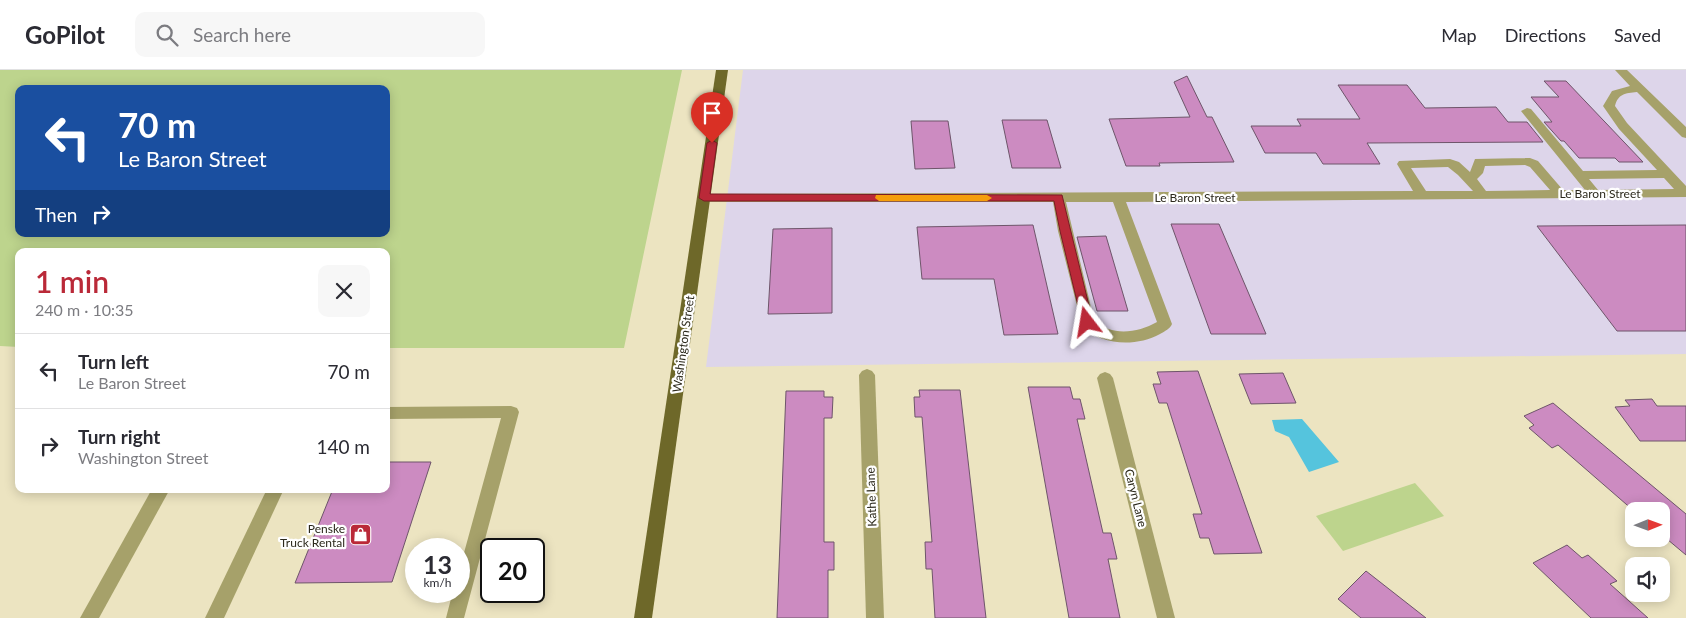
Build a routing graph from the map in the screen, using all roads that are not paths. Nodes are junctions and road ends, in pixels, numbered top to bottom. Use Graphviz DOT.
graph roads {
  1 [pos="722,70"];
  2 [pos="1621,70"];
  3 [pos="1639,88"];
  4 [pos="1527,111"];
  5 [pos="1673,121"];
  6 [pos="1686,121"];
  7 [pos="1686,134"];
  8 [pos="1668,174"];
  9 [pos="1579,175"];
  10 [pos="1470,178"];
  11 [pos="1594,193"];
  12 [pos="1686,193"];
  13 [pos="1482,194"];
  14 [pos="1560,194"];
  15 [pos="1422,195"];
  16 [pos="1118,197"];
  17 [pos="704,198"];
  18 [pos="1058,198"];
  19 [pos="867,375"];
  20 [pos="1106,378"];
  21 [pos="390,413"];
  22 [pos="159,493"];
  23 [pos="273,493"];
  24 [pos="89,618"];
  25 [pos="214,618"];
  26 [pos="455,618"];
  27 [pos="643,618"];
  28 [pos="875,618"];
  29 [pos="1166,618"];
  1 -- 17 [label="main road, Washington Street"];
  2 -- 3 [label="street"];
  3 -- 5 [label="street"];
  3 -- 8 [label="street"];
  4 -- 9 [label="street"];
  5 -- 6 [label="street"];
  5 -- 7 [label="street"];
  8 -- 9 [label="street"];
  8 -- 12 [label="street"];
  9 -- 11 [label="street"];
  10 -- 13 [label="street"];
  10 -- 14 [label="street"];
  10 -- 15 [label="street"];
  11 -- 12 [label="street, Le Baron Street"];
  11 -- 14 [label="street, Le Baron Street"];
  13 -- 14 [label="street, Le Baron Street"];
  13 -- 15 [label="street, Le Baron Street"];
  15 -- 16 [label="street, Le Baron Street"];
  16 -- 18 [label="street, Le Baron Street"];
  16 -- 18 [label="street"];
  17 -- 18 [label="street, Le Baron Street"];
  17 -- 27 [label="main road, Washington Street"];
  19 -- 28 [label="street, Kathe Lane"];
  20 -- 29 [label="street, Caryn Lane"];
  21 -- 26 [label="street"];
  22 -- 24 [label="street"];
  23 -- 25 [label="street"];
}
